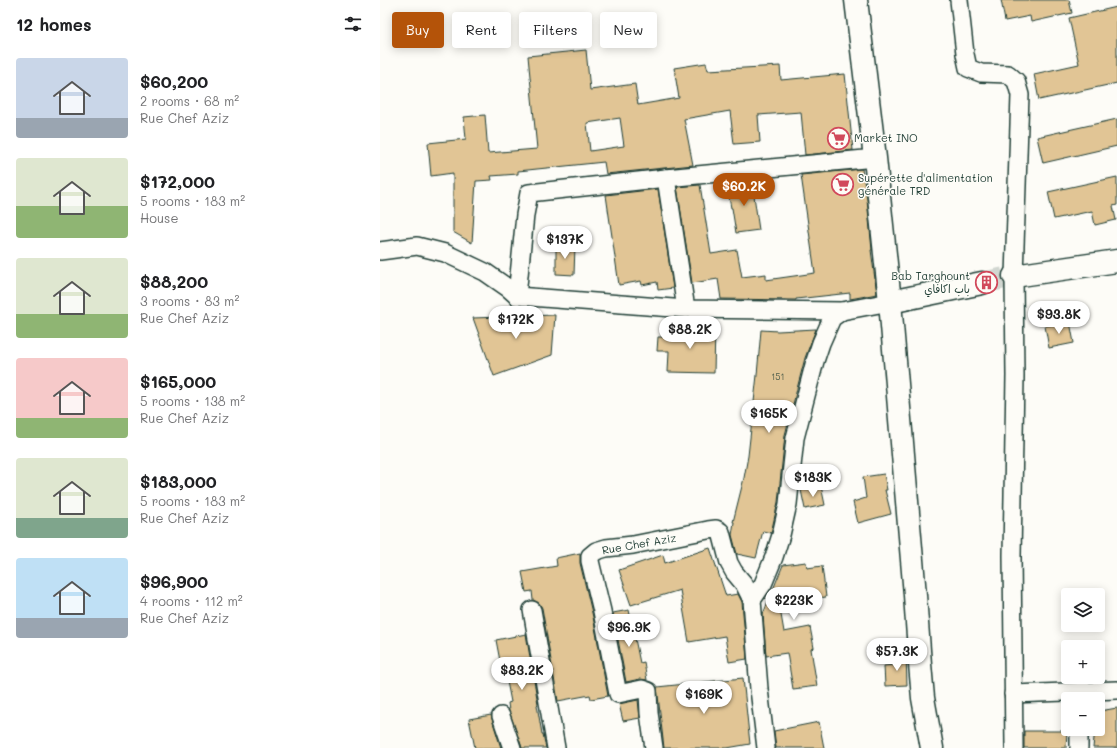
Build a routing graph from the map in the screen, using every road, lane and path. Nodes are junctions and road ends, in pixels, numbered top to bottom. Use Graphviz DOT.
graph roads {
  1 [pos="856,0"];
  2 [pos="960,0"];
  3 [pos="875,158"];
  4 [pos="666,178"];
  5 [pos="380,251"];
  6 [pos="1117,261"];
  7 [pos="1014,276"];
  8 [pos="982,283"];
  9 [pos="517,296"];
  10 [pos="890,302"];
  11 [pos="686,309"];
  12 [pos="842,311"];
  13 [pos="752,600"];
  14 [pos="532,610"];
  15 [pos="1117,690"];
  16 [pos="1102,692"];
  17 [pos="1013,694"];
  18 [pos="1061,695"];
  19 [pos="501,716"];
  20 [pos="1079,736"];
  21 [pos="512,748"];
  22 [pos="556,748"];
  23 [pos="654,748"];
  24 [pos="766,748"];
  25 [pos="932,748"];
  26 [pos="1014,748"];
  27 [pos="1078,748"];
  1 -- 3 [label="street"];
  2 -- 7 [label="street"];
  3 -- 4 [label="street"];
  3 -- 10 [label="street"];
  4 -- 9 [label="street"];
  4 -- 11 [label="street"];
  5 -- 9 [label="street"];
  6 -- 7 [label="street"];
  7 -- 17 [label="street"];
  8 -- 10 [label="street"];
  9 -- 11 [label="street"];
  10 -- 12 [label="street"];
  10 -- 25 [label="street"];
  11 -- 12 [label="street"];
  12 -- 13 [label="street"];
  13 -- 23 [label="street, Rue Chef Aziz"];
  13 -- 24 [label="street, Rue Chef Aziz"];
  14 -- 22 [label="street"];
  15 -- 16 [label="street"];
  17 -- 18 [label="street"];
  17 -- 26 [label="street"];
  19 -- 21 [label="street"];
  20 -- 27 [label="street"];
}
